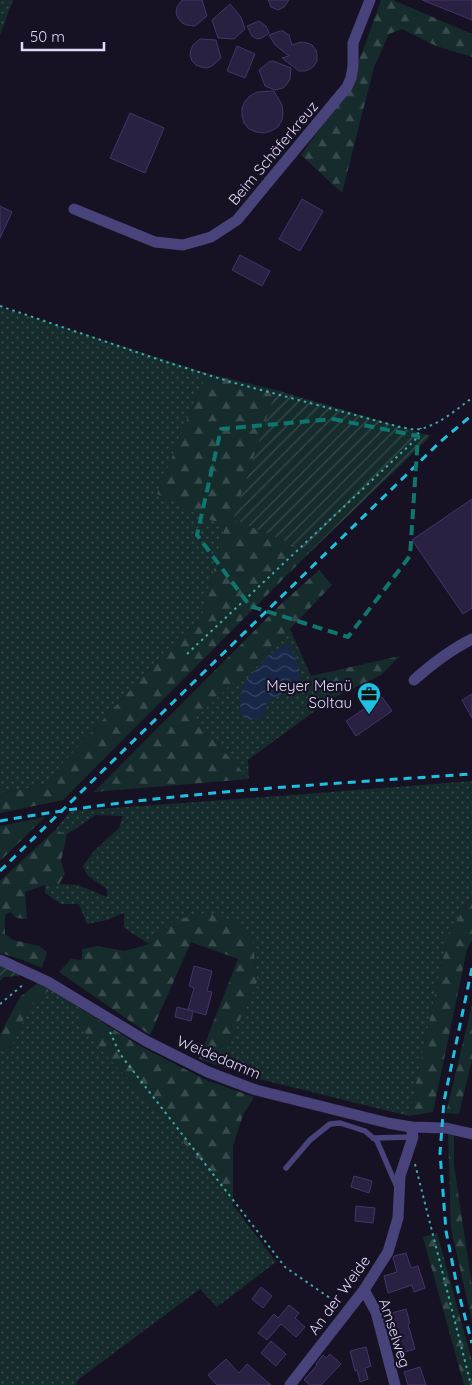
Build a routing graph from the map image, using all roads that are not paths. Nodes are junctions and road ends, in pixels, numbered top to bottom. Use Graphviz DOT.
graph roads {
  1 [pos="370,0"];
  2 [pos="74,209"];
  3 [pos="472,639"];
  4 [pos="414,680"];
  5 [pos="0,960"];
  6 [pos="412,1132"];
  7 [pos="472,1134"];
  8 [pos="373,1138"];
  9 [pos="286,1168"];
  10 [pos="399,1191"];
  11 [pos="364,1290"];
  12 [pos="290,1385"];
  13 [pos="395,1385"];
  1 -- 2 [label="street, Beim Schäferkreuz"];
  3 -- 4 [label="street"];
  5 -- 6 [label="street, Weidedamm"];
  6 -- 7 [label="street, Weidedamm"];
  6 -- 8 [label="lane"];
  6 -- 10 [label="street, An der Weide"];
  8 -- 9 [label="lane"];
  8 -- 10 [label="lane"];
  10 -- 11 [label="street, An der Weide"];
  11 -- 12 [label="street, An der Weide"];
  11 -- 13 [label="street, Amselweg"];
}
